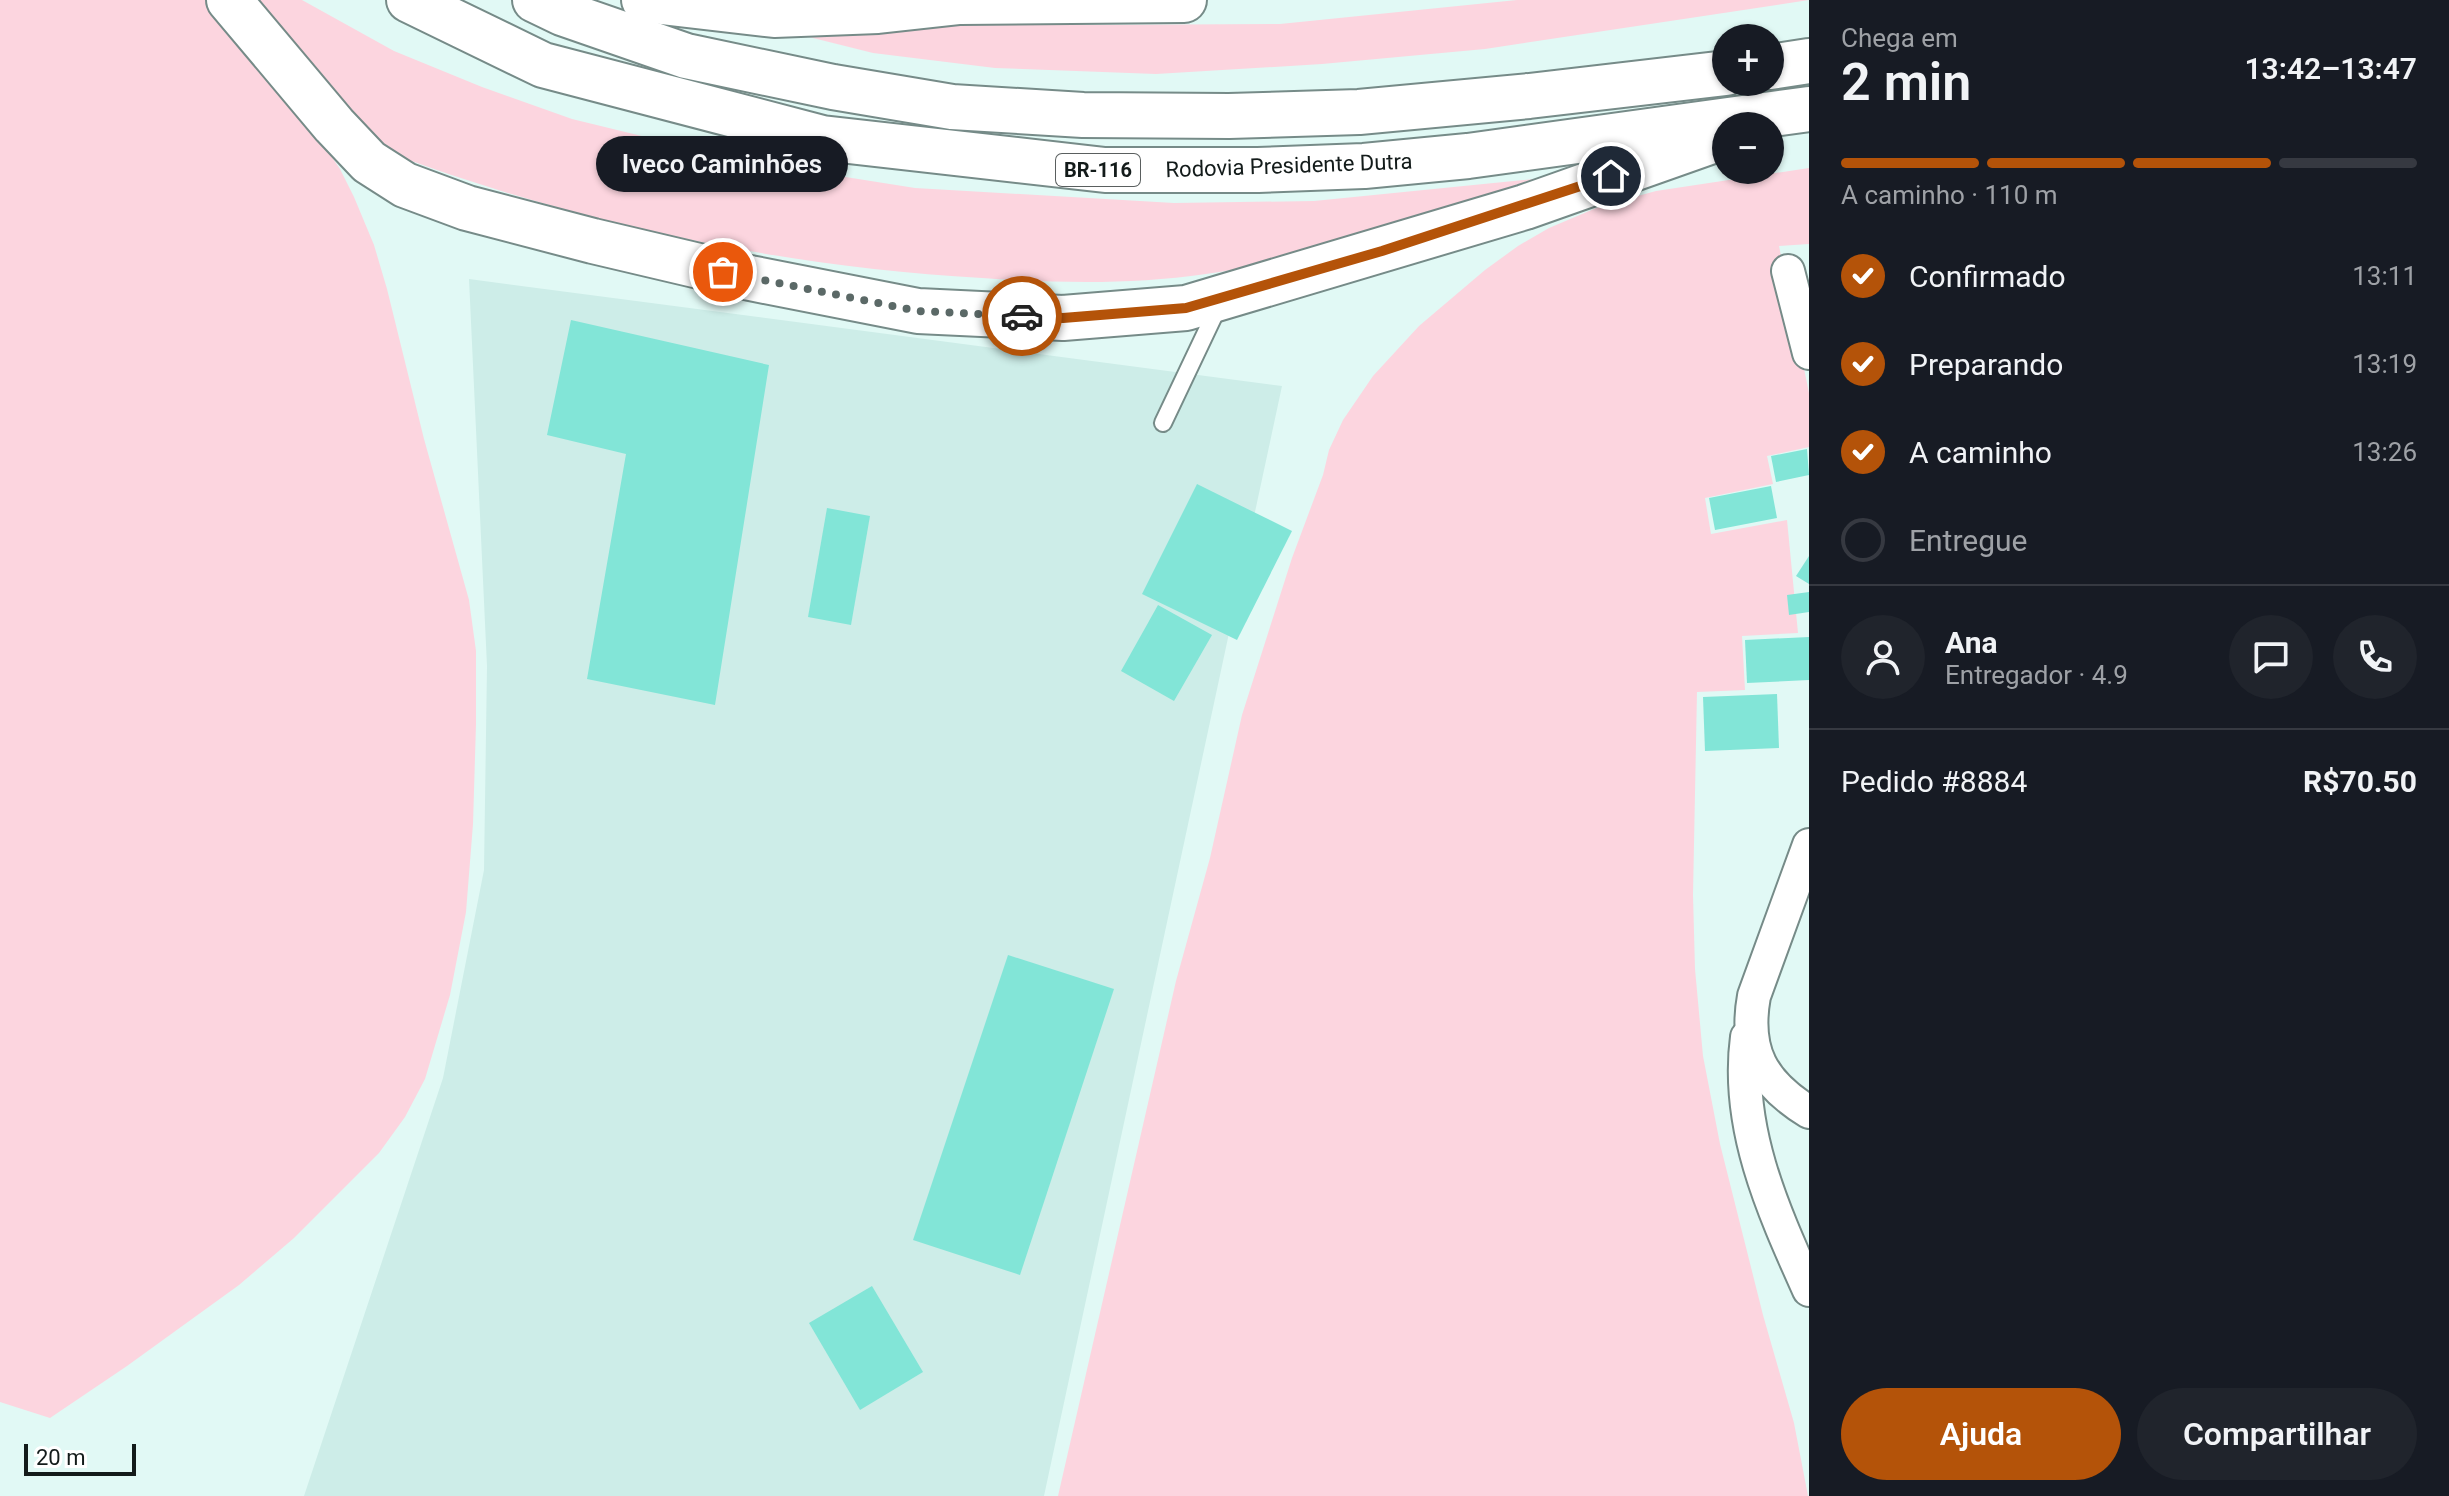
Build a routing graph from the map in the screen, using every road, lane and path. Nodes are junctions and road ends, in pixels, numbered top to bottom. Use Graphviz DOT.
graph roads {
  1 [pos="229,0"];
  2 [pos="409,0"];
  3 [pos="535,0"];
  4 [pos="644,0"];
  5 [pos="1104,0"];
  6 [pos="1184,0"];
  7 [pos="1809,61"];
  8 [pos="1784,65"];
  9 [pos="1712,75"];
  10 [pos="1802,110"];
  11 [pos="1712,141"];
  12 [pos="1788,271"];
  13 [pos="1222,298"];
  14 [pos="1809,353"];
  15 [pos="1163,423"];
  16 [pos="1809,845"];
  17 [pos="1750,1020"];
  18 [pos="1809,1112"];
  19 [pos="1809,1290"];
  1 -- 13 [label="highway"];
  2 -- 10 [label="highway, Rodovia Presidente Dutra / BR-116"];
  3 -- 9 [label="highway"];
  4 -- 5 [label="highway"];
  5 -- 6 [label="highway"];
  7 -- 8 [label="highway"];
  11 -- 13 [label="highway"];
  12 -- 14 [label="street"];
  13 -- 15 [label="lane"];
  16 -- 17 [label="street"];
  17 -- 18 [label="street"];
  17 -- 19 [label="street"];
}
